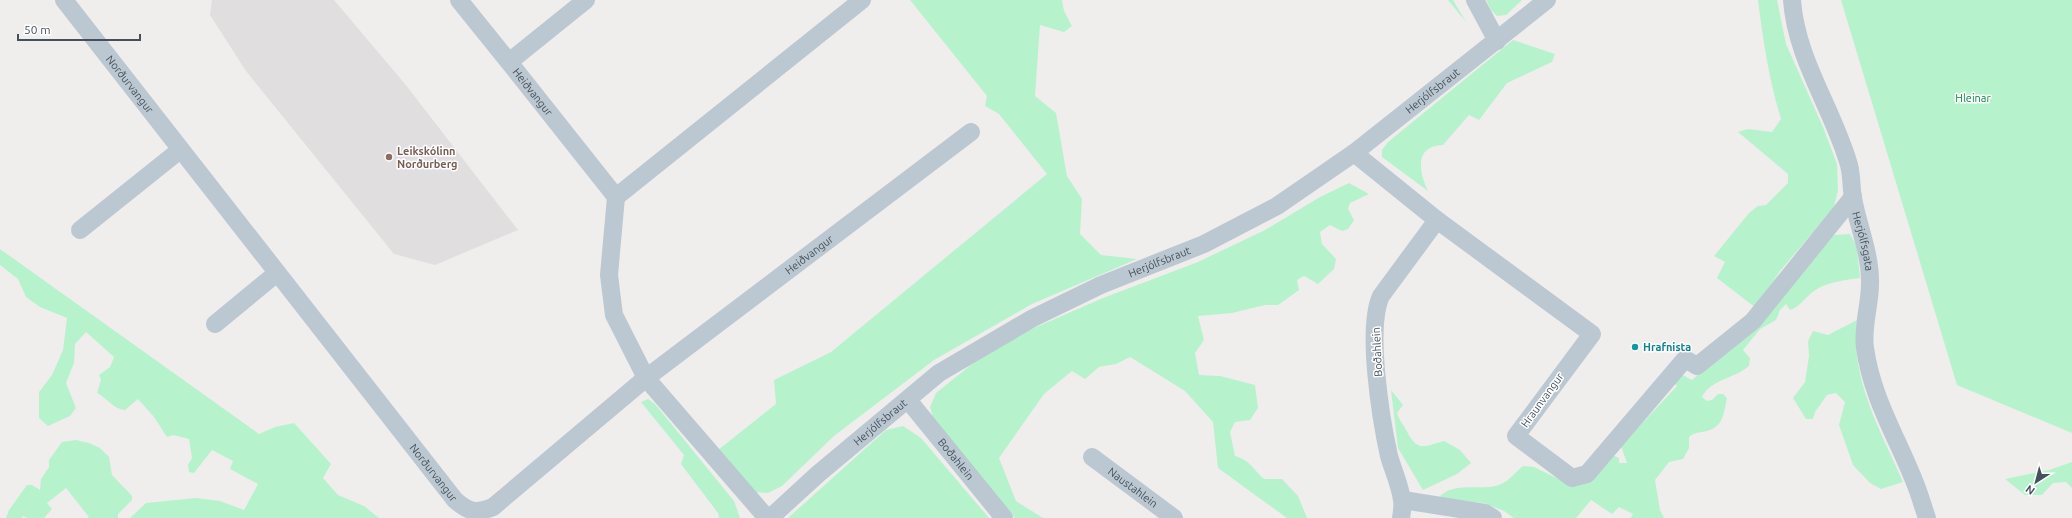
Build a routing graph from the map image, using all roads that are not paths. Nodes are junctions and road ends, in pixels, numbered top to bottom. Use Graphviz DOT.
graph roads {
  1 [pos="64,0"];
  2 [pos="459,0"];
  3 [pos="586,0"];
  4 [pos="862,0"];
  5 [pos="1475,0"];
  6 [pos="1548,0"];
  7 [pos="1792,0"];
  8 [pos="1497,40"];
  9 [pos="509,62"];
  10 [pos="971,132"];
  11 [pos="180,150"];
  12 [pos="1354,153"];
  13 [pos="616,197"];
  14 [pos="1853,197"];
  15 [pos="1437,220"];
  16 [pos="80,230"];
  17 [pos="277,273"];
  18 [pos="215,324"];
  19 [pos="646,378"];
  20 [pos="908,400"];
  21 [pos="1092,457"];
  22 [pos="1403,500"];
  23 [pos="767,518"];
  24 [pos="770,518"];
  25 [pos="1004,518"];
  26 [pos="1174,518"];
  27 [pos="1401,518"];
  28 [pos="1493,518"];
  29 [pos="1927,518"];
  1 -- 11 [label="street, Norðurvangur"];
  2 -- 9 [label="street, Heiðvangur"];
  3 -- 9 [label="street, Heiðvangur"];
  4 -- 13 [label="street"];
  5 -- 8 [label="street"];
  6 -- 8 [label="street, Herjólfsbraut"];
  7 -- 14 [label="street, Herjólfsgata"];
  8 -- 12 [label="street, Herjólfsbraut"];
  9 -- 13 [label="street, Heiðvangur"];
  10 -- 19 [label="street, Heiðvangur"];
  11 -- 16 [label="street"];
  11 -- 17 [label="street, Norðurvangur"];
  12 -- 15 [label="street, Hraunvangur"];
  12 -- 20 [label="street, Herjólfsbraut"];
  13 -- 19 [label="street"];
  14 -- 15 [label="street, Hraunvangur"];
  14 -- 29 [label="street, Herjólfsgata"];
  15 -- 22 [label="street, Boðahlein"];
  17 -- 18 [label="street"];
  17 -- 19 [label="street, Norðurvangur"];
  19 -- 23 [label="street"];
  20 -- 24 [label="street, Herjólfsbraut"];
  20 -- 25 [label="street, Boðahlein"];
  21 -- 26 [label="street, Naustahlein"];
  22 -- 27 [label="street, Boðahlein"];
  22 -- 28 [label="street"];
}
